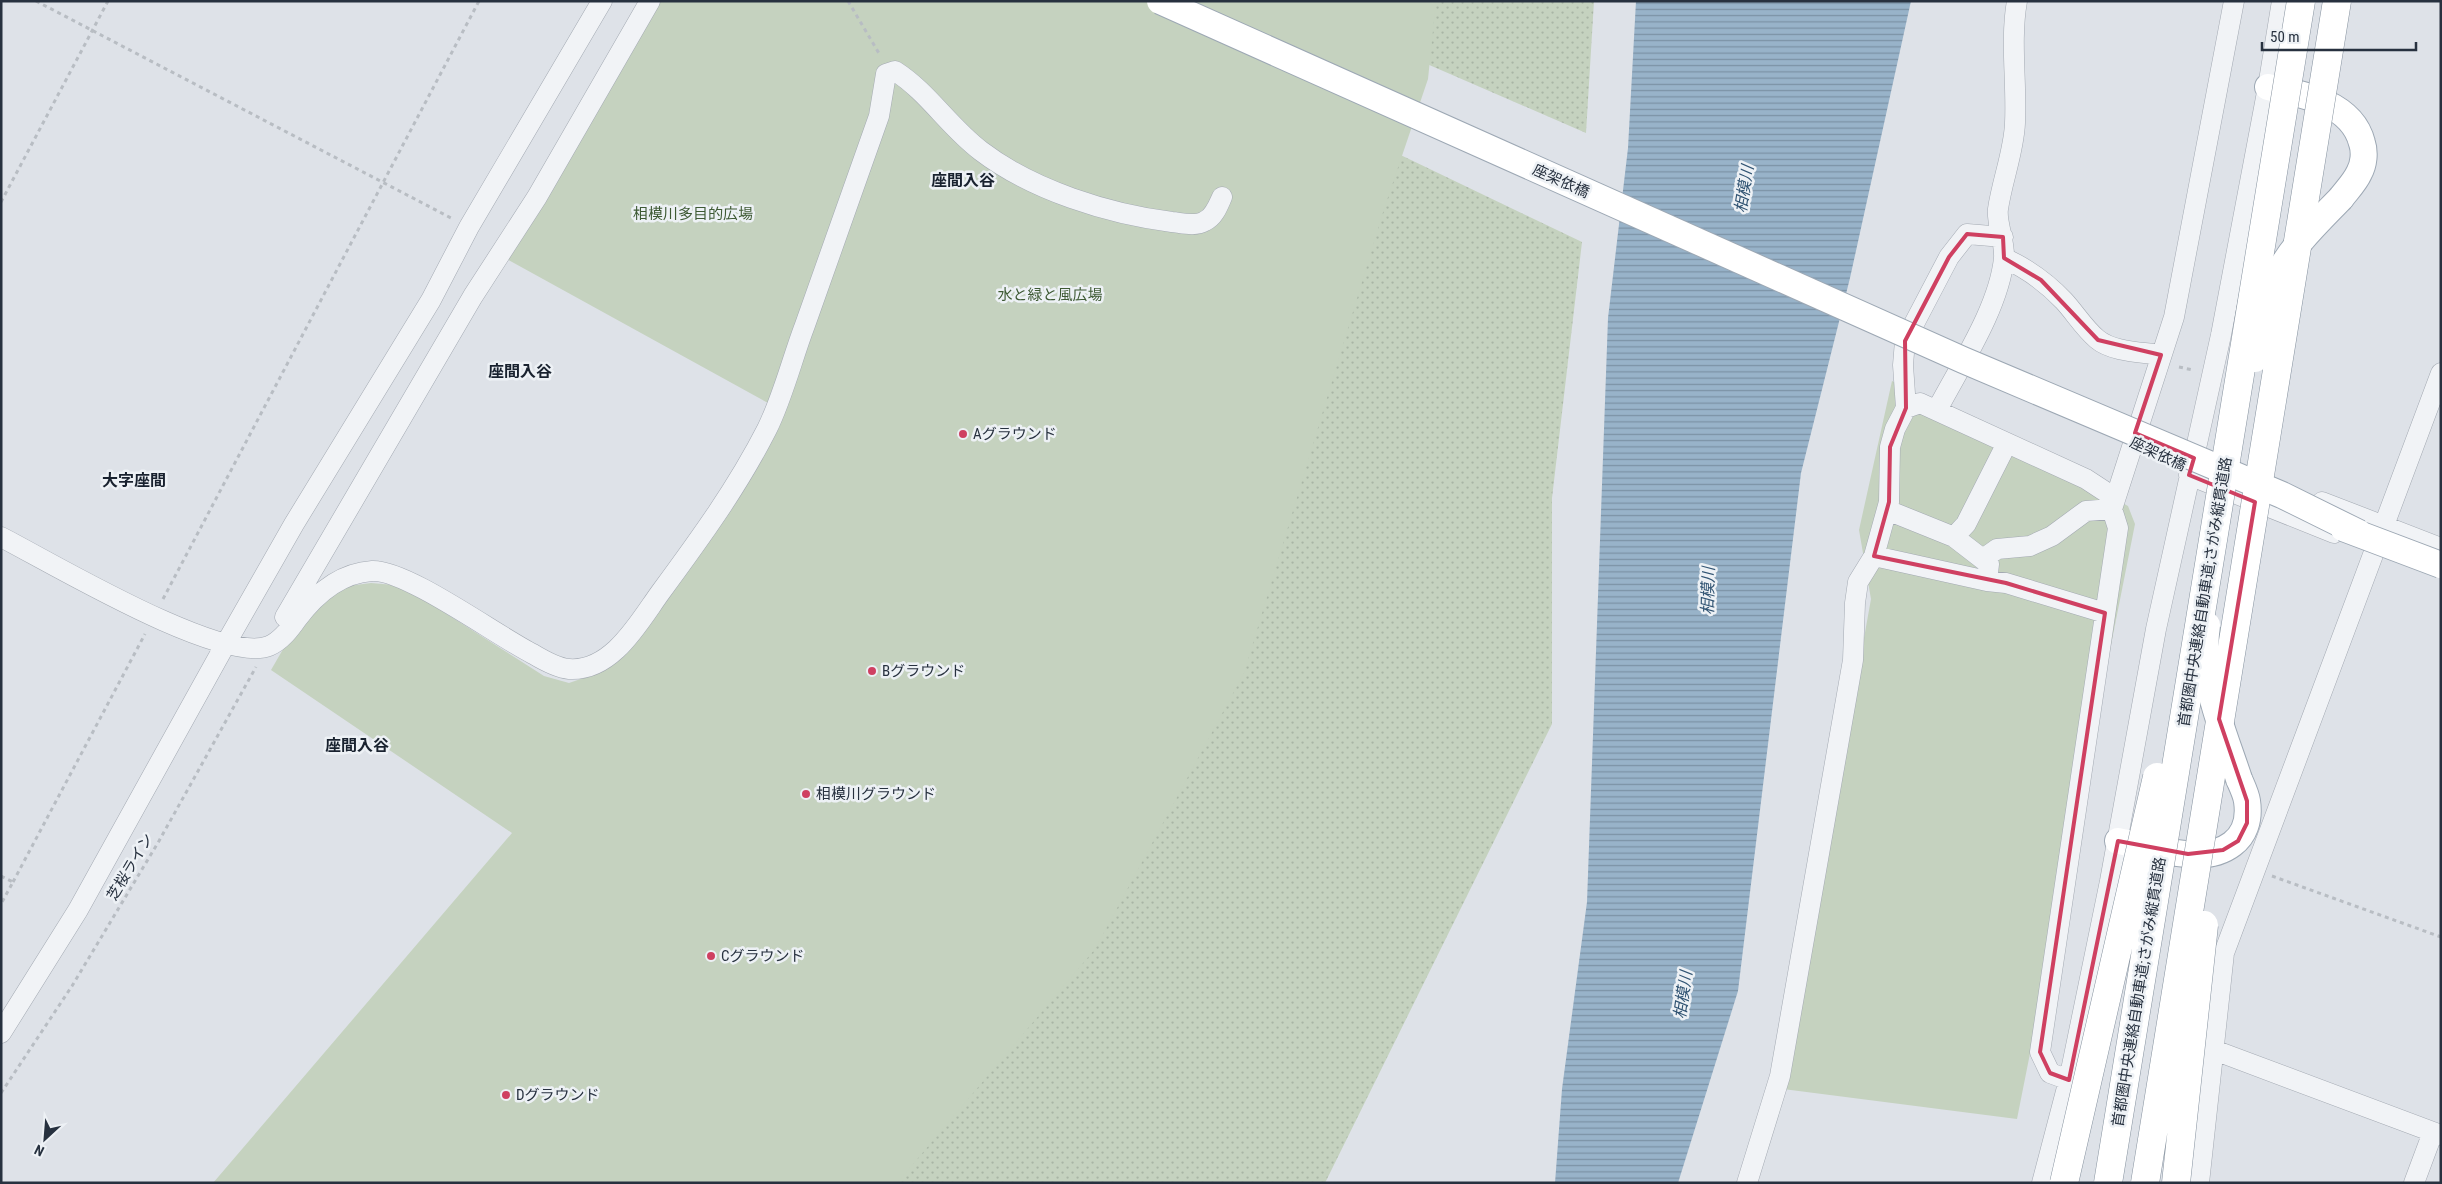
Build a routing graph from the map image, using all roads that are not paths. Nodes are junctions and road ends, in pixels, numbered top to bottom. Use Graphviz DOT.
graph roads {
  1 [pos="602,1"];
  2 [pos="650,1"];
  3 [pos="1160,1"];
  4 [pos="2017,1"];
  5 [pos="2234,1"];
  6 [pos="2282,1"];
  7 [pos="2301,1"];
  8 [pos="2337,1"];
  9 [pos="2268,86"];
  10 [pos="1222,197"];
  11 [pos="2003,237"];
  12 [pos="2004,258"];
  13 [pos="2161,356"];
  14 [pos="2441,374"];
  15 [pos="1906,408"];
  16 [pos="1936,410"];
  17 [pos="2008,443"];
  18 [pos="2196,448"];
  19 [pos="2190,475"];
  20 [pos="2230,480"];
  21 [pos="2114,503"];
  22 [pos="1887,510"];
  23 [pos="2215,526"];
  24 [pos="2372,536"];
  25 [pos="1,537"];
  26 [pos="1954,538"];
  27 [pos="2441,548"];
  28 [pos="1874,556"];
  29 [pos="1983,559"];
  30 [pos="2441,565"];
  31 [pos="2441,574"];
  32 [pos="1987,581"];
  33 [pos="2105,614"];
  34 [pos="2235,623"];
  35 [pos="224,645"];
  36 [pos="268,647"];
  37 [pos="2118,841"];
  38 [pos="1,1033"];
  39 [pos="2214,1050"];
  40 [pos="2069,1080"];
  41 [pos="2437,1134"];
  42 [pos="1747,1183"];
  43 [pos="2042,1183"];
  44 [pos="2064,1183"];
  45 [pos="2108,1183"];
  46 [pos="2145,1183"];
  47 [pos="2176,1183"];
  48 [pos="2199,1183"];
  49 [pos="2414,1183"];
  1 -- 35 [label="street"];
  2 -- 36 [label="street"];
  3 -- 20 [label="main road, 座架依橋, bridge"];
  4 -- 11 [label="street"];
  5 -- 13 [label="street"];
  6 -- 9 [label="street"];
  7 -- 23 [label="highway, 首都圏中央連絡自動車道;さがみ縦貫道路, bridge"];
  8 -- 34 [label="highway, bridge"];
  9 -- 18 [label="street"];
  9 -- 20 [label="main road, bridge"];
  10 -- 36 [label="street"];
  11 -- 12 [label="street"];
  11 -- 15 [label="street"];
  12 -- 13 [label="street"];
  12 -- 16 [label="street"];
  13 -- 21 [label="street"];
  14 -- 24 [label="street"];
  15 -- 16 [label="street"];
  15 -- 22 [label="street"];
  16 -- 17 [label="street"];
  17 -- 21 [label="street"];
  17 -- 26 [label="street"];
  18 -- 19 [label="street"];
  18 -- 24 [label="street"];
  19 -- 24 [label="street"];
  19 -- 37 [label="street"];
  20 -- 24 [label="main road, 座架依橋, bridge"];
  20 -- 37 [label="main road, bridge"];
  21 -- 29 [label="street"];
  21 -- 33 [label="street"];
  22 -- 26 [label="street"];
  22 -- 28 [label="street"];
  23 -- 44 [label="highway, bridge"];
  23 -- 45 [label="highway, 首都圏中央連絡自動車道;さがみ縦貫道路, bridge"];
  24 -- 27 [label="street"];
  24 -- 30 [label="main road, 座架依橋, bridge"];
  24 -- 31 [label="street"];
  24 -- 39 [label="street"];
  25 -- 35 [label="street"];
  26 -- 29 [label="street"];
  28 -- 32 [label="street"];
  28 -- 42 [label="street"];
  29 -- 32 [label="street"];
  32 -- 33 [label="street"];
  33 -- 40 [label="street"];
  34 -- 46 [label="highway, bridge"];
  34 -- 47 [label="highway, bridge"];
  35 -- 36 [label="street"];
  35 -- 38 [label="street"];
  37 -- 40 [label="street"];
  39 -- 41 [label="street"];
  39 -- 48 [label="street"];
  40 -- 43 [label="street"];
  41 -- 49 [label="street"];
}
